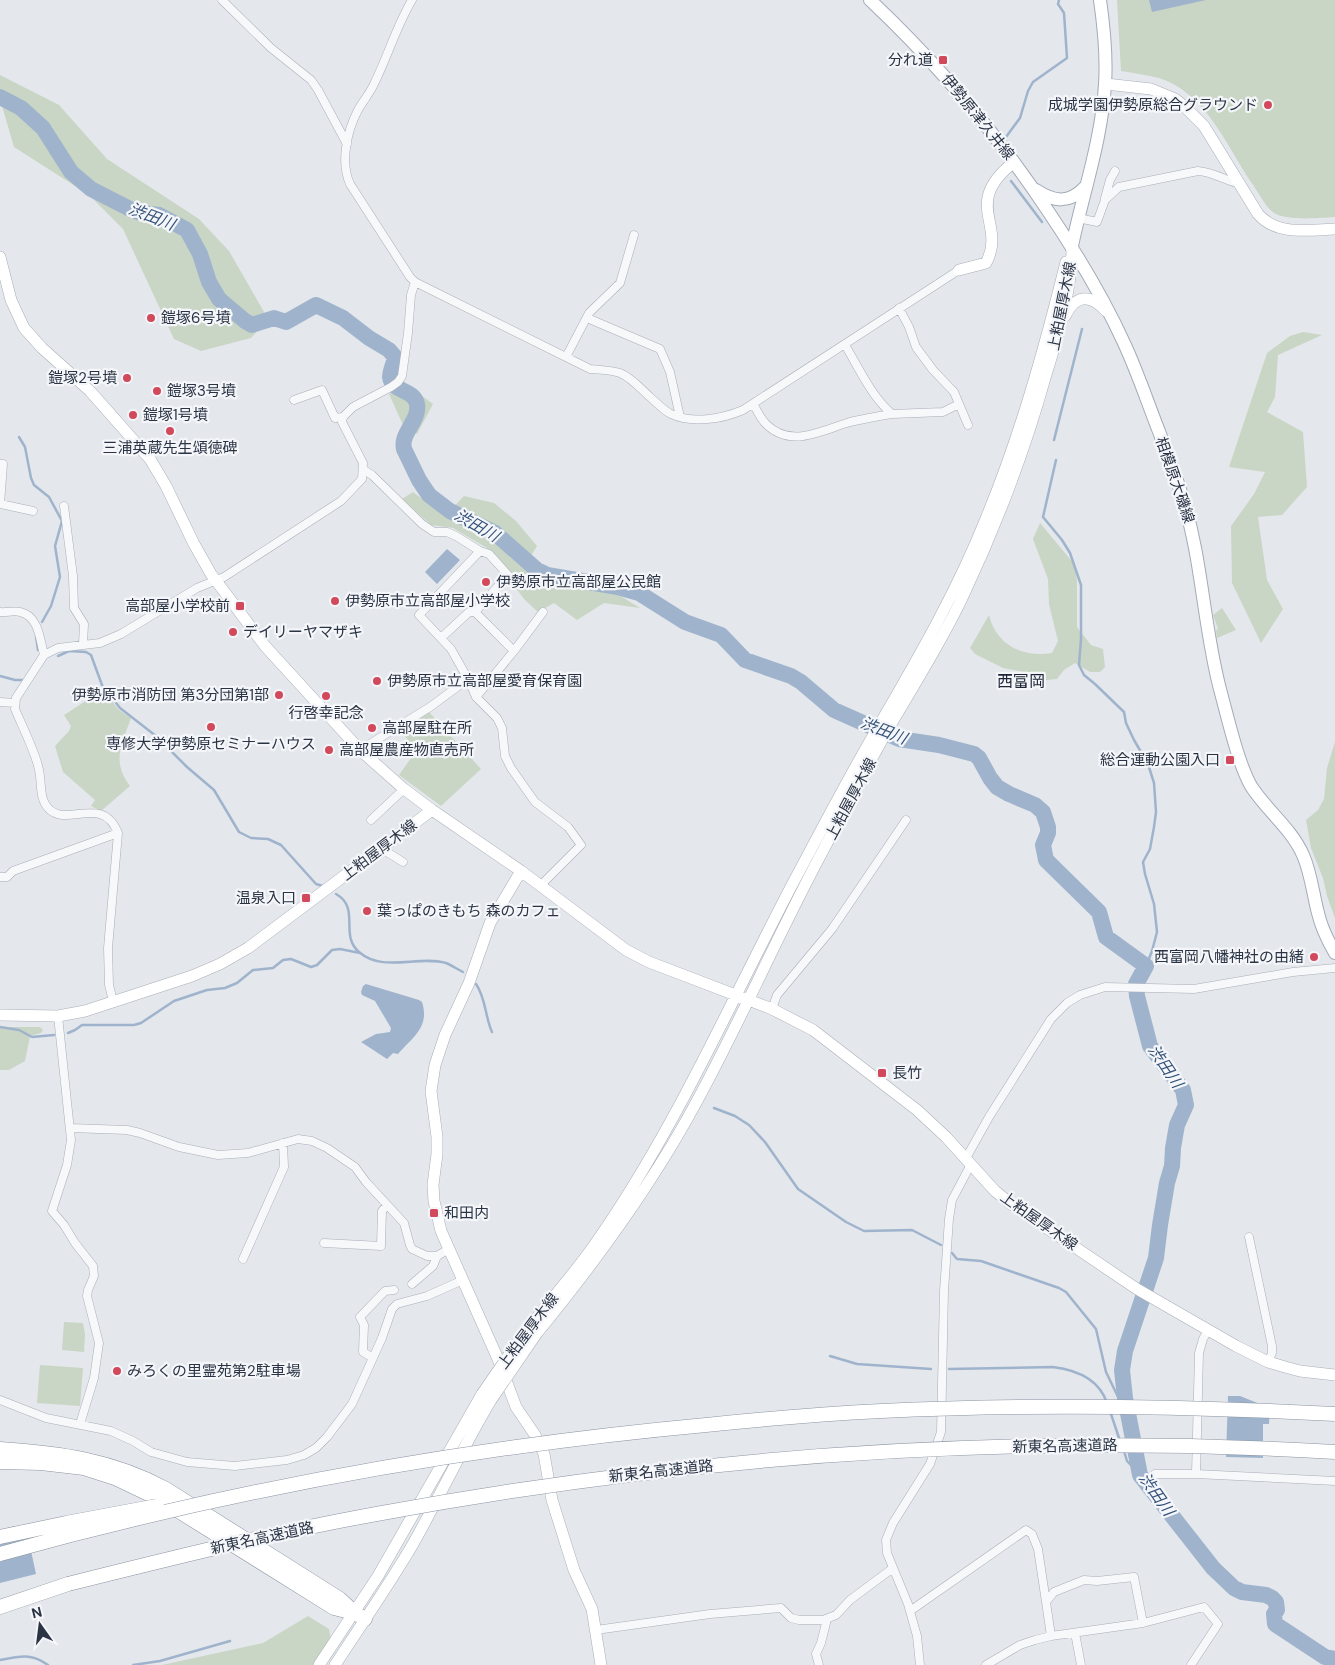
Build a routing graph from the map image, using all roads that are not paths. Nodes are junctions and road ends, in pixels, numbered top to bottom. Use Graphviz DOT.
graph roads {
  1 [pos="222,0"];
  2 [pos="412,0"];
  3 [pos="870,0"];
  4 [pos="1100,0"];
  5 [pos="1106,84"];
  6 [pos="347,144"];
  7 [pos="1014,162"];
  8 [pos="1115,171"];
  9 [pos="1238,183"];
  10 [pos="1032,187"];
  11 [pos="1085,187"];
  12 [pos="1104,200"];
  13 [pos="1078,218"];
  14 [pos="1335,229"];
  15 [pos="634,235"];
  16 [pos="1072,246"];
  17 [pos="0,257"];
  18 [pos="959,270"];
  19 [pos="415,282"];
  20 [pos="3,283"];
  21 [pos="899,308"];
  22 [pos="1111,316"];
  23 [pos="587,318"];
  24 [pos="1061,322"];
  25 [pos="845,345"];
  26 [pos="566,357"];
  27 [pos="294,400"];
  28 [pos="753,404"];
  29 [pos="959,404"];
  30 [pos="892,414"];
  31 [pos="343,417"];
  32 [pos="680,417"];
  33 [pos="968,426"];
  34 [pos="0,464"];
  35 [pos="364,470"];
  36 [pos="0,504"];
  37 [pos="64,506"];
  38 [pos="33,511"];
  39 [pos="480,551"];
  40 [pos="216,581"];
  41 [pos="0,612"];
  42 [pos="475,612"];
  43 [pos="543,612"];
  44 [pos="441,638"];
  45 [pos="83,644"];
  46 [pos="514,651"];
  47 [pos="44,655"];
  48 [pos="468,679"];
  49 [pos="476,697"];
  50 [pos="0,702"];
  51 [pos="15,703"];
  52 [pos="890,717"];
  53 [pos="360,750"];
  54 [pos="869,754"];
  55 [pos="404,789"];
  56 [pos="432,810"];
  57 [pos="371,820"];
  58 [pos="906,820"];
  59 [pos="118,834"];
  60 [pos="382,848"];
  61 [pos="403,862"];
  62 [pos="521,871"];
  63 [pos="0,877"];
  64 [pos="540,886"];
  65 [pos="1335,953"];
  66 [pos="1335,968"];
  67 [pos="736,996"];
  68 [pos="748,1000"];
  69 [pos="113,1001"];
  70 [pos="772,1009"];
  71 [pos="0,1015"];
  72 [pos="58,1016"];
  73 [pos="70,1128"];
  74 [pos="282,1143"];
  75 [pos="968,1163"];
  76 [pos="387,1205"];
  77 [pos="1250,1238"];
  78 [pos="324,1243"];
  79 [pos="449,1249"];
  80 [pos="437,1256"];
  81 [pos="243,1258"];
  82 [pos="463,1280"];
  83 [pos="412,1284"];
  84 [pos="394,1290"];
  85 [pos="533,1330"];
  86 [pos="1208,1330"];
  87 [pos="373,1358"];
  88 [pos="1268,1362"];
  89 [pos="1335,1375"];
  90 [pos="0,1400"];
  91 [pos="1335,1414"];
  92 [pos="80,1424"];
  93 [pos="0,1449"];
  94 [pos="1335,1452"];
  95 [pos="0,1462"];
  96 [pos="1155,1474"];
  97 [pos="1196,1474"];
  98 [pos="337,1476"];
  99 [pos="1335,1481"];
  100 [pos="199,1517"];
  101 [pos="0,1537"];
  102 [pos="0,1554"];
  103 [pos="893,1568"];
  104 [pos="1046,1602"];
  105 [pos="0,1605"];
  106 [pos="910,1611"];
  107 [pos="360,1616"];
  108 [pos="827,1619"];
  109 [pos="1143,1623"];
  110 [pos="596,1630"];
  111 [pos="1076,1633"];
  112 [pos="1051,1636"];
  113 [pos="319,1665"];
  114 [pos="335,1665"];
  115 [pos="601,1665"];
  116 [pos="819,1665"];
  117 [pos="920,1665"];
  118 [pos="986,1665"];
  119 [pos="1082,1665"];
  120 [pos="1191,1665"];
  1 -- 6 [label="street"];
  2 -- 6 [label="street"];
  3 -- 7 [label="main road, 伊勢原津久井線"];
  4 -- 5 [label="main road"];
  5 -- 9 [label="main road"];
  5 -- 11 [label="main road"];
  6 -- 19 [label="street"];
  7 -- 10 [label="main road, 伊勢原津久井線"];
  7 -- 18 [label="main road"];
  8 -- 12 [label="street"];
  9 -- 12 [label="street"];
  9 -- 14 [label="main road"];
  10 -- 11 [label="main road"];
  10 -- 16 [label="main road, 伊勢原津久井線"];
  11 -- 13 [label="main road"];
  12 -- 13 [label="street"];
  13 -- 16 [label="main road"];
  15 -- 23 [label="street"];
  16 -- 22 [label="main road, 相模原大磯線"];
  16 -- 24 [label="main road, 上粕屋厚木線"];
  16 -- 52 [label="main road, 上粕屋厚木線"];
  17 -- 20 [label="main road"];
  18 -- 21 [label="street"];
  19 -- 26 [label="street"];
  19 -- 31 [label="street"];
  20 -- 40 [label="main road"];
  21 -- 25 [label="street"];
  21 -- 29 [label="street"];
  22 -- 24 [label="main road"];
  22 -- 65 [label="main road, 相模原大磯線"];
  23 -- 26 [label="street"];
  23 -- 32 [label="street"];
  24 -- 52 [label="main road, 上粕屋厚木線"];
  25 -- 28 [label="street"];
  25 -- 30 [label="street"];
  26 -- 32 [label="street"];
  27 -- 31 [label="street"];
  28 -- 30 [label="street"];
  28 -- 32 [label="street"];
  29 -- 30 [label="street"];
  29 -- 33 [label="street"];
  31 -- 35 [label="street"];
  34 -- 36 [label="street"];
  35 -- 39 [label="street"];
  35 -- 40 [label="street"];
  36 -- 38 [label="street"];
  37 -- 45 [label="street"];
  39 -- 42 [label="street"];
  39 -- 44 [label="street"];
  40 -- 45 [label="street"];
  40 -- 53 [label="main road"];
  41 -- 47 [label="street"];
  42 -- 44 [label="street"];
  42 -- 46 [label="street"];
  43 -- 46 [label="street"];
  44 -- 48 [label="street"];
  45 -- 47 [label="street"];
  46 -- 49 [label="street"];
  47 -- 51 [label="street"];
  48 -- 49 [label="street"];
  48 -- 53 [label="street"];
  49 -- 64 [label="street"];
  50 -- 51 [label="street"];
  51 -- 59 [label="street"];
  52 -- 54 [label="main road, 上粕屋厚木線"];
  53 -- 55 [label="main road"];
  54 -- 67 [label="main road, 上粕屋厚木線"];
  54 -- 68 [label="main road, 上粕屋厚木線"];
  55 -- 56 [label="main road"];
  55 -- 57 [label="street"];
  56 -- 60 [label="main road, 上粕屋厚木線"];
  56 -- 62 [label="main road, 上粕屋厚木線"];
  58 -- 70 [label="street"];
  59 -- 63 [label="street"];
  59 -- 69 [label="street"];
  60 -- 61 [label="street"];
  60 -- 69 [label="main road, 上粕屋厚木線"];
  62 -- 64 [label="main road, 上粕屋厚木線"];
  62 -- 79 [label="main road"];
  64 -- 67 [label="main road, 上粕屋厚木線"];
  66 -- 75 [label="street"];
  67 -- 68 [label="main road, 上粕屋厚木線"];
  67 -- 85 [label="main road, 上粕屋厚木線"];
  68 -- 70 [label="main road, 上粕屋厚木線"];
  68 -- 85 [label="main road, 上粕屋厚木線"];
  69 -- 72 [label="main road, 上粕屋厚木線"];
  70 -- 75 [label="main road, 上粕屋厚木線"];
  71 -- 72 [label="main road, 上粕屋厚木線"];
  72 -- 73 [label="street"];
  73 -- 74 [label="street"];
  73 -- 92 [label="street"];
  74 -- 76 [label="street"];
  74 -- 81 [label="street"];
  75 -- 86 [label="main road, 上粕屋厚木線"];
  75 -- 103 [label="street"];
  76 -- 78 [label="street"];
  76 -- 80 [label="street"];
  77 -- 88 [label="street"];
  79 -- 80 [label="street"];
  79 -- 82 [label="main road"];
  80 -- 83 [label="street"];
  82 -- 87 [label="street"];
  82 -- 110 [label="main road"];
  84 -- 87 [label="street"];
  85 -- 107 [label="main road, 上粕屋厚木線, bridge"];
  86 -- 88 [label="main road, 上粕屋厚木線"];
  86 -- 97 [label="street"];
  87 -- 92 [label="street"];
  88 -- 89 [label="main road, 上粕屋厚木線"];
  90 -- 92 [label="street"];
  91 -- 98 [label="highway, bridge"];
  93 -- 100 [label="highway"];
  94 -- 105 [label="highway, 新東名高速道路, bridge"];
  95 -- 100 [label="highway"];
  96 -- 97 [label="street"];
  97 -- 99 [label="street"];
  98 -- 101 [label="highway, bridge"];
  98 -- 102 [label="highway, bridge"];
  100 -- 107 [label="highway"];
  103 -- 106 [label="street"];
  103 -- 108 [label="street"];
  104 -- 106 [label="street"];
  104 -- 109 [label="street"];
  104 -- 112 [label="street"];
  106 -- 117 [label="street"];
  107 -- 113 [label="main road, 上粕屋厚木線"];
  107 -- 114 [label="main road, 上粕屋厚木線"];
  108 -- 110 [label="street"];
  108 -- 116 [label="street"];
  109 -- 111 [label="street"];
  109 -- 120 [label="street"];
  110 -- 115 [label="main road"];
  111 -- 112 [label="street"];
  111 -- 119 [label="street"];
  112 -- 118 [label="street"];
}
